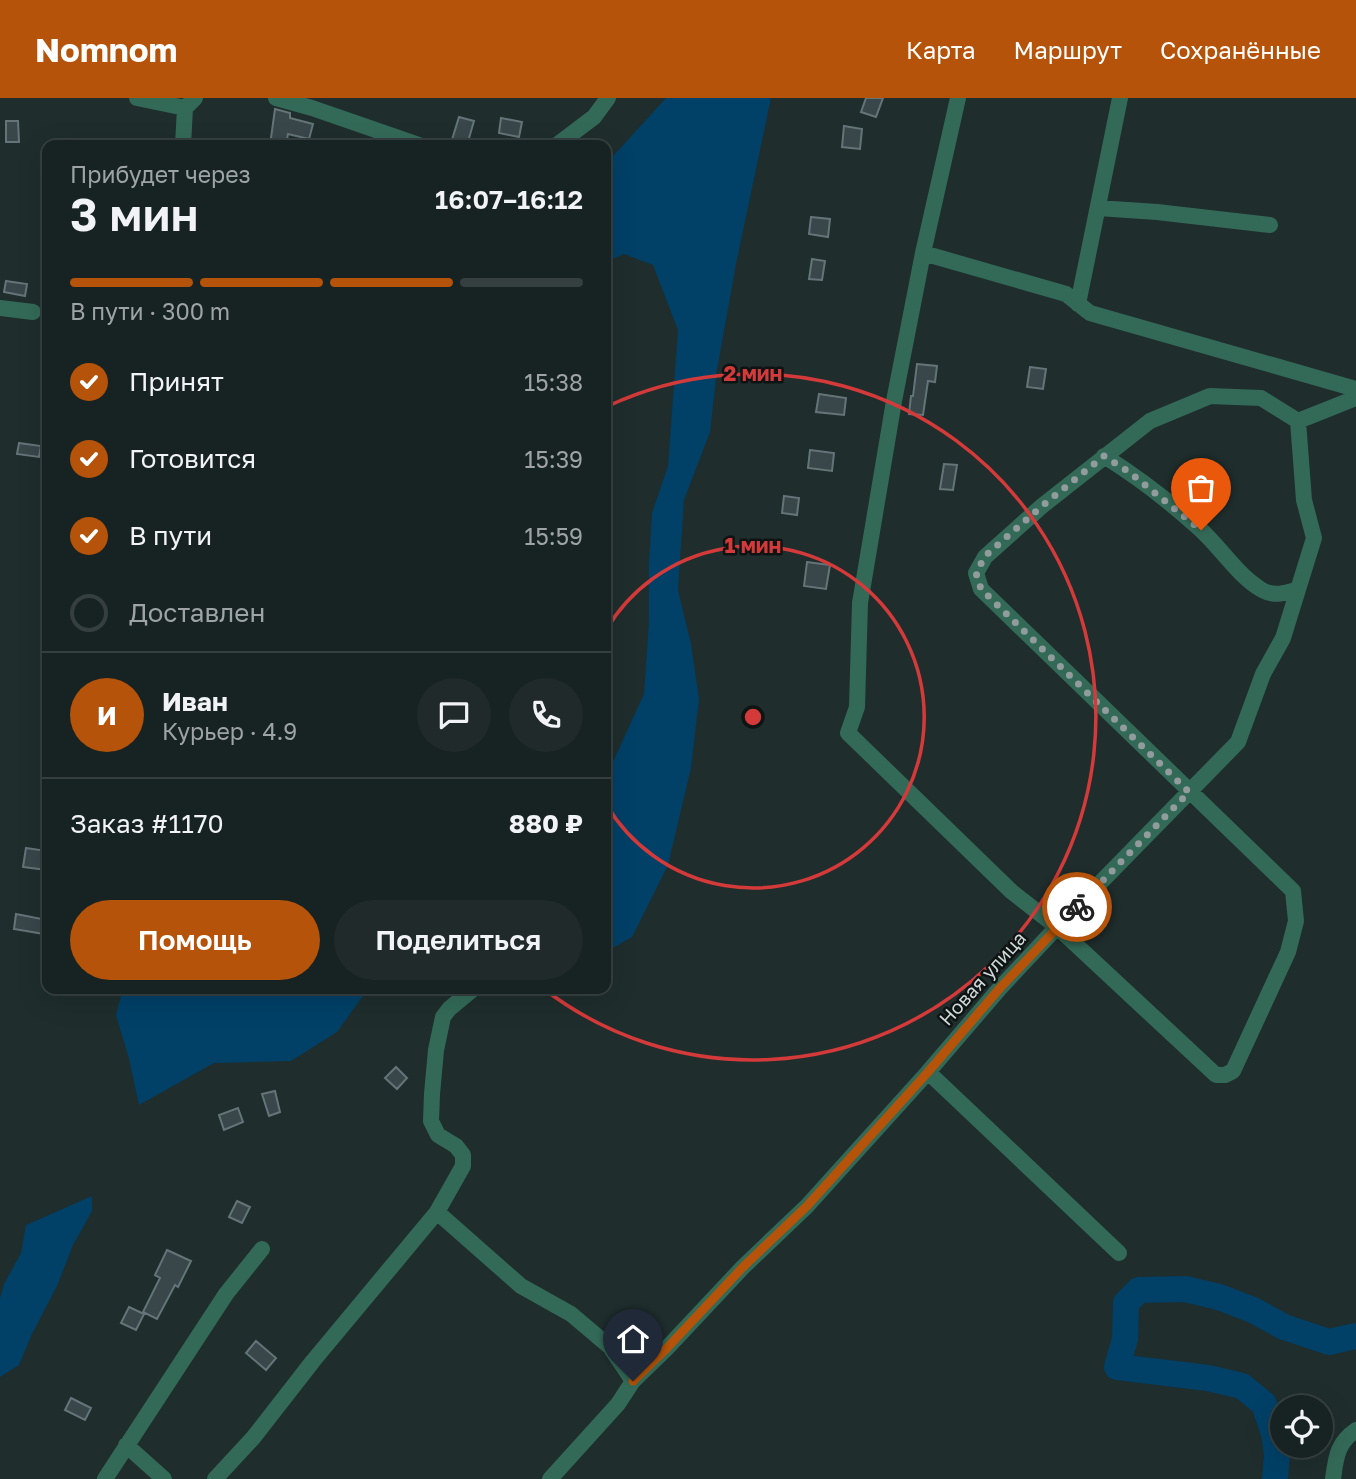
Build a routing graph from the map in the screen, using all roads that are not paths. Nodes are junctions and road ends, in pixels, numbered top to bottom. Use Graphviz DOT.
graph roads {
  1 [pos="137,98"];
  2 [pos="276,98"];
  3 [pos="608,98"];
  4 [pos="958,98"];
  5 [pos="1120,98"];
  6 [pos="190,103"];
  7 [pos="313,103"];
  8 [pos="184,140"];
  9 [pos="406,140"];
  10 [pos="564,140"];
  11 [pos="1098,208"];
  12 [pos="1270,225"];
  13 [pos="923,253"];
  14 [pos="1078,304"];
  15 [pos="0,308"];
  16 [pos="33,312"];
  17 [pos="1356,389"];
  18 [pos="1356,398"];
  19 [pos="1298,421"];
  20 [pos="1104,456"];
  21 [pos="1298,589"];
  22 [pos="1189,792"];
  23 [pos="1056,927"];
  24 [pos="467,994"];
  25 [pos="928,1072"];
  26 [pos="437,1212"];
  27 [pos="262,1249"];
  28 [pos="1119,1253"];
  29 [pos="633,1381"];
  30 [pos="1356,1430"];
  31 [pos="126,1445"];
  32 [pos="105,1479"];
  33 [pos="164,1479"];
  34 [pos="215,1479"];
  35 [pos="550,1479"];
  36 [pos="1333,1479"];
  1 -- 6 [label="street"];
  2 -- 7 [label="street"];
  3 -- 10 [label="street"];
  4 -- 13 [label="street"];
  5 -- 11 [label="street"];
  6 -- 8 [label="street"];
  7 -- 9 [label="street"];
  11 -- 12 [label="street"];
  11 -- 14 [label="street"];
  13 -- 14 [label="street"];
  13 -- 23 [label="street"];
  14 -- 17 [label="street"];
  15 -- 16 [label="street"];
  18 -- 19 [label="street"];
  19 -- 20 [label="street"];
  19 -- 21 [label="street, Новая улица"];
  20 -- 21 [label="street"];
  20 -- 22 [label="street"];
  21 -- 22 [label="street, Новая улица"];
  22 -- 23 [label="street, Новая улица"];
  22 -- 23 [label="street"];
  23 -- 25 [label="street, Новая улица"];
  24 -- 26 [label="street"];
  25 -- 28 [label="street"];
  25 -- 29 [label="street, Новая улица"];
  26 -- 29 [label="street"];
  26 -- 34 [label="street"];
  27 -- 31 [label="street"];
  29 -- 35 [label="street, Новая улица"];
  30 -- 36 [label="street"];
  31 -- 32 [label="street"];
  31 -- 33 [label="street"];
}
